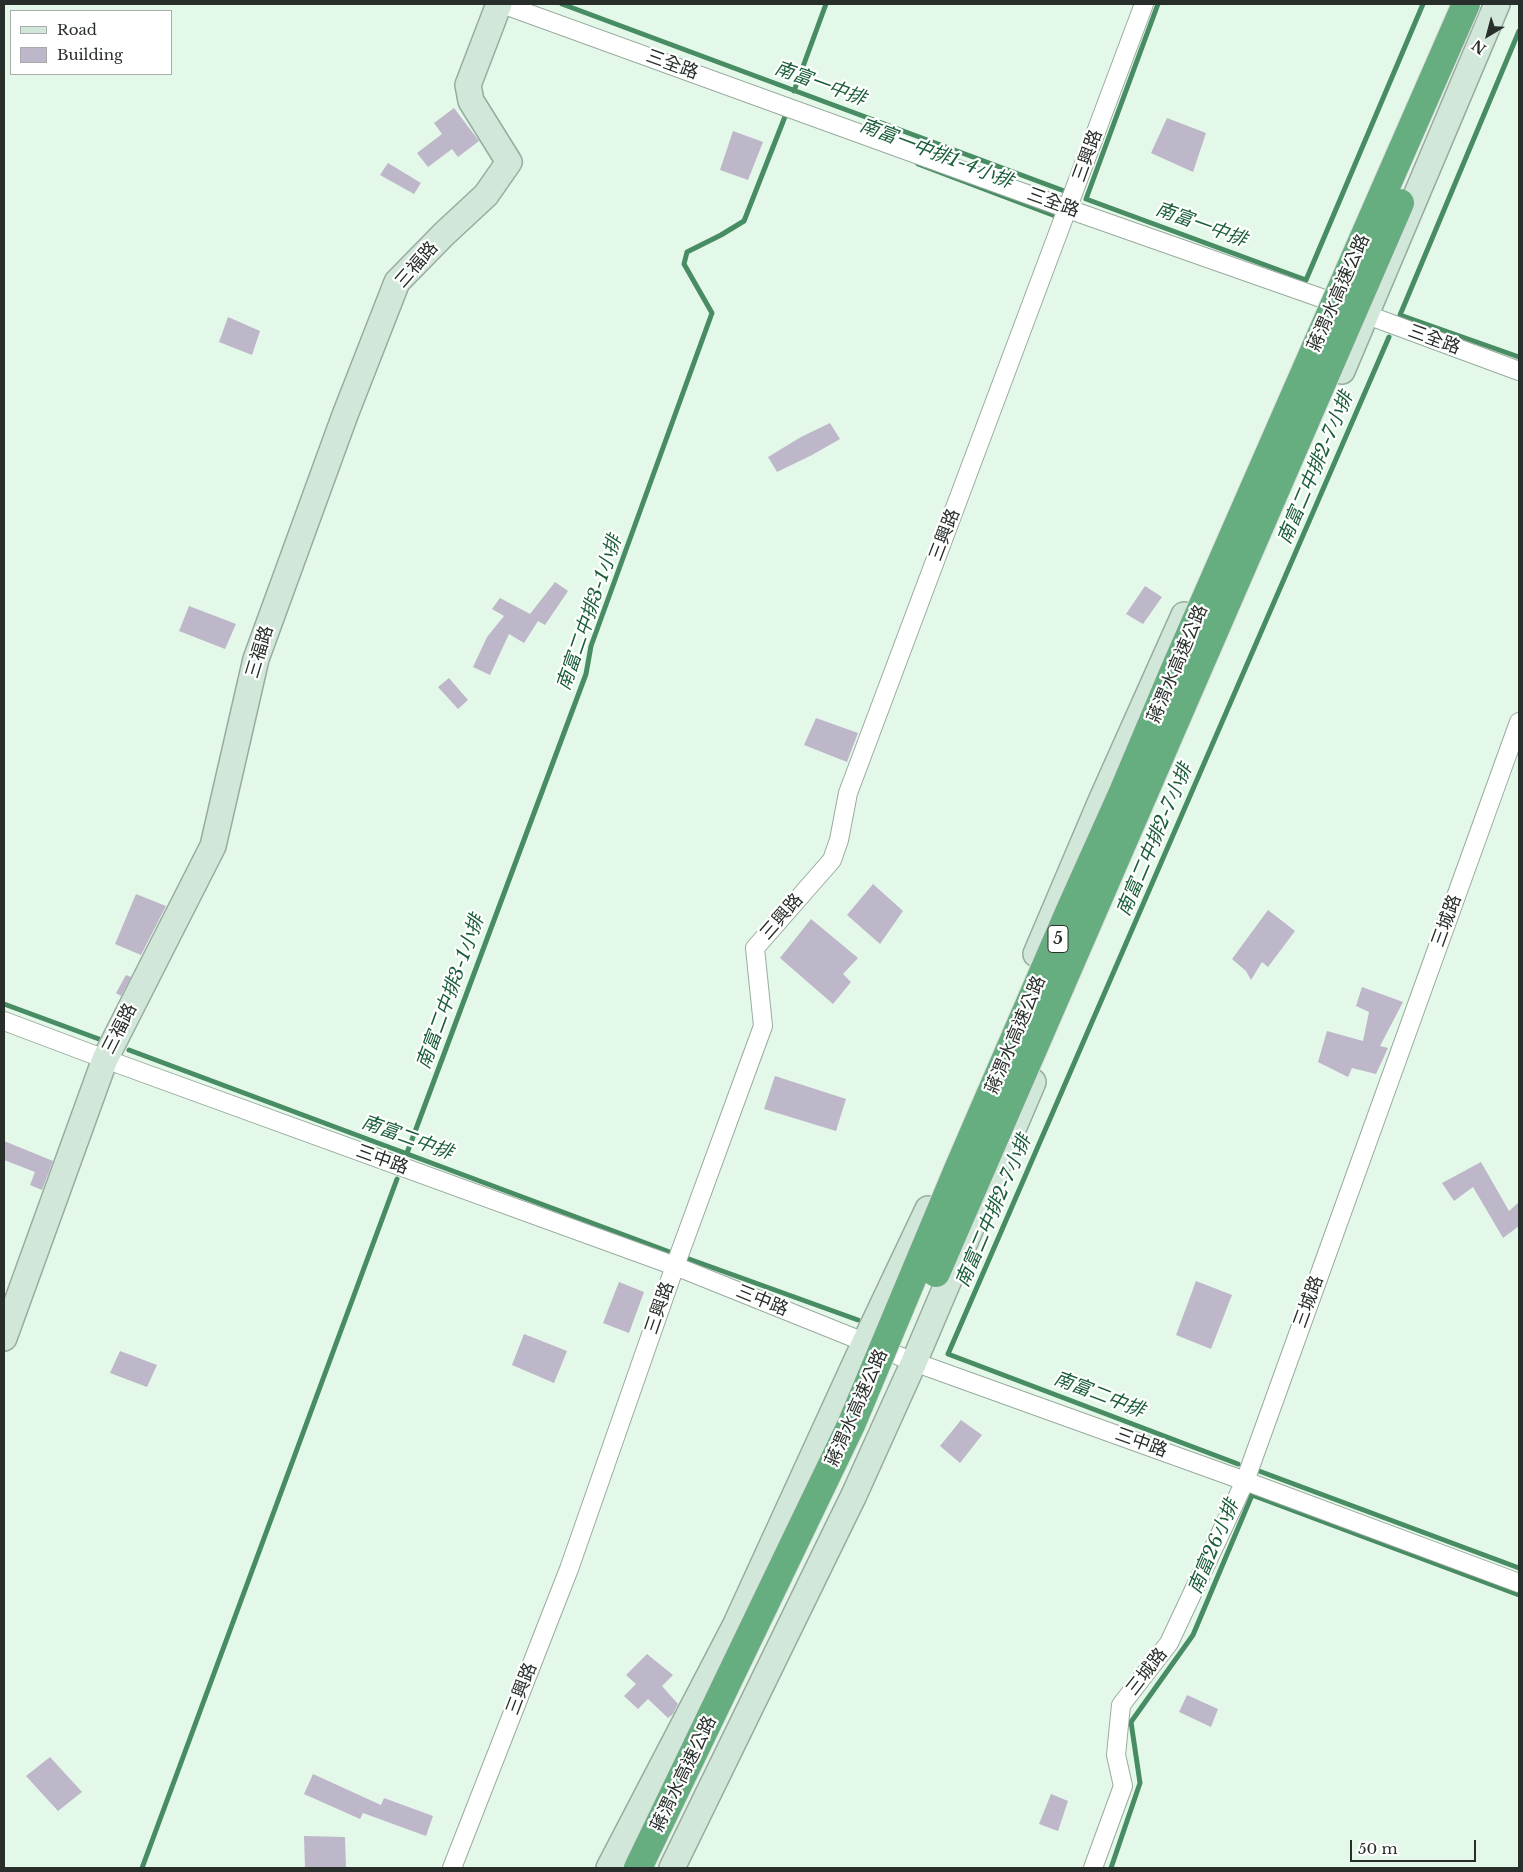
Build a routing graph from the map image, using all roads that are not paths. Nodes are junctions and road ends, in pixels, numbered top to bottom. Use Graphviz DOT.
graph roads {
  1 [pos="500,4"];
  2 [pos="1144,4"];
  3 [pos="1453,4"];
  4 [pos="1466,4"];
  5 [pos="1486,4"];
  6 [pos="1497,4"];
  7 [pos="1068,209"];
  8 [pos="1324,299"];
  9 [pos="1367,315"];
  10 [pos="1519,371"];
  11 [pos="1519,722"];
  12 [pos="4,1020"];
  13 [pos="105,1059"];
  14 [pos="675,1266"];
  15 [pos="4,1338"];
  16 [pos="865,1342"];
  17 [pos="914,1362"];
  18 [pos="1245,1481"];
  19 [pos="1519,1583"];
  20 [pos="452,1868"];
  21 [pos="610,1868"];
  22 [pos="638,1868"];
  23 [pos="658,1868"];
  24 [pos="672,1868"];
  25 [pos="1093,1868"];
  1 -- 7 [label="street, 三全路"];
  1 -- 13 [label="main road, 三福路"];
  2 -- 7 [label="street, 三興路"];
  3 -- 8 [label="main road"];
  4 -- 22 [label="highway, 蔣渭水高速公路 / 5, bridge"];
  5 -- 23 [label="highway, 蔣渭水高速公路 / 5, bridge"];
  6 -- 9 [label="main road"];
  7 -- 8 [label="street, 三全路"];
  7 -- 14 [label="street, 三興路"];
  8 -- 9 [label="street, 三全路"];
  8 -- 16 [label="main road"];
  9 -- 10 [label="street, 三全路"];
  9 -- 17 [label="main road"];
  11 -- 18 [label="street, 三城路"];
  12 -- 13 [label="street, 三中路"];
  13 -- 14 [label="street, 三中路"];
  13 -- 15 [label="main road, 三福路"];
  14 -- 16 [label="street, 三中路"];
  14 -- 20 [label="street, 三興路"];
  16 -- 17 [label="street, 三中路"];
  16 -- 21 [label="main road"];
  17 -- 18 [label="street, 三中路"];
  17 -- 24 [label="main road"];
  18 -- 19 [label="street, 三中路"];
  18 -- 25 [label="street, 三城路"];
}
